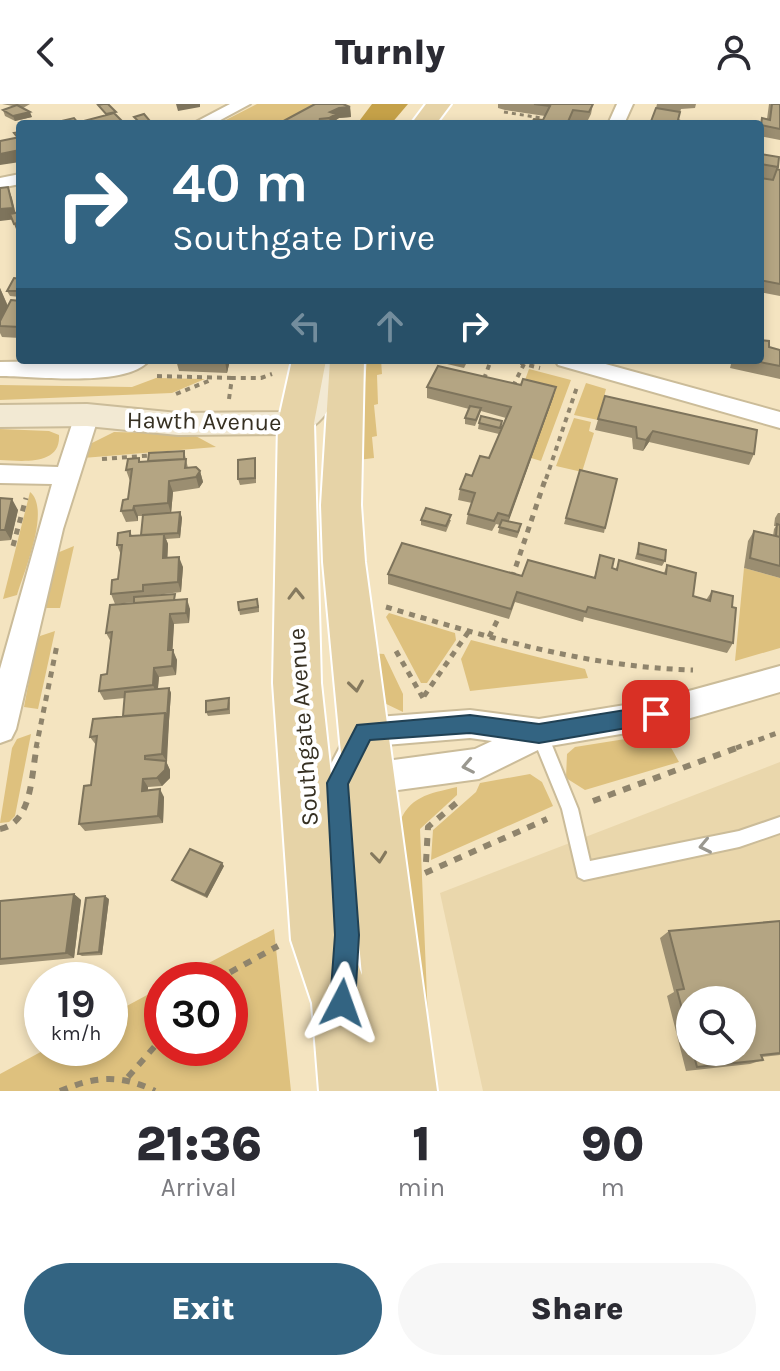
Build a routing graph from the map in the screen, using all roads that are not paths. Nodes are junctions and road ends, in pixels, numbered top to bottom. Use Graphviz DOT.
graph roads {
  1 [pos="242,104"];
  2 [pos="439,104"];
  3 [pos="208,120"];
  4 [pos="426,120"];
  5 [pos="128,364"];
  6 [pos="325,364"];
  7 [pos="347,364"];
  8 [pos="579,364"];
  9 [pos="0,369"];
  10 [pos="300,392"];
  11 [pos="87,415"];
  12 [pos="0,416"];
  13 [pos="780,420"];
  14 [pos="343,441"];
  15 [pos="68,469"];
  16 [pos="0,474"];
  17 [pos="780,679"];
  18 [pos="0,729"];
  19 [pos="539,733"];
  20 [pos="344,771"];
  21 [pos="780,825"];
  22 [pos="351,1091"];
  23 [pos="405,1091"];
  1 -- 3 [label="street"];
  2 -- 4 [label="main road"];
  5 -- 9 [label="street"];
  6 -- 10 [label="street, Hawth Avenue"];
  7 -- 14 [label="main road, Southgate Avenue"];
  8 -- 13 [label="street"];
  10 -- 11 [label="street, Hawth Avenue"];
  10 -- 11 [label="street, Hawth Avenue"];
  10 -- 14 [label="street, Hawth Avenue"];
  20 -- 10 [label="main road, Southgate Avenue, one-way"];
  11 -- 12 [label="street, Hawth Avenue"];
  11 -- 15 [label="street"];
  14 -- 20 [label="main road, Southgate Avenue, one-way"];
  15 -- 16 [label="street"];
  15 -- 18 [label="street"];
  17 -- 19 [label="street"];
  19 -- 20 [label="street, one-way"];
  19 -- 20 [label="street"];
  21 -- 19 [label="lane, one-way"];
  20 -- 22 [label="main road, Southgate Avenue"];
  20 -- 23 [label="main road, Southgate Avenue, one-way"];
}
